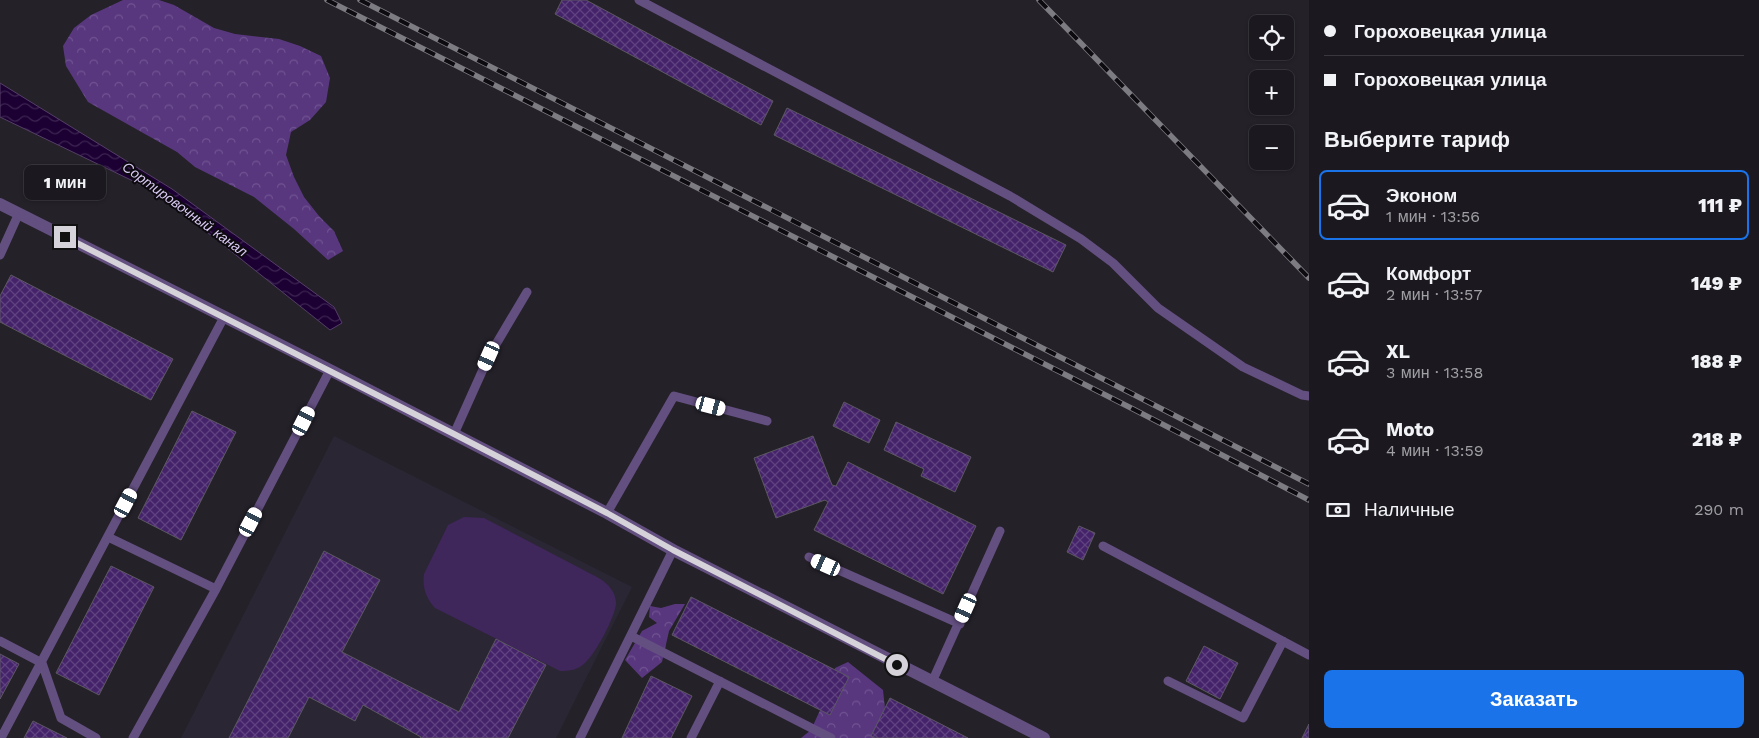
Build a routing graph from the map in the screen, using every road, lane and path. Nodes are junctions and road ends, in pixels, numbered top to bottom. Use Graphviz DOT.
graph roads {
  1 [pos="638,0"];
  2 [pos="0,204"];
  3 [pos="19,213"];
  4 [pos="0,255"];
  5 [pos="527,292"];
  6 [pos="224,317"];
  7 [pos="330,370"];
  8 [pos="1309,396"];
  9 [pos="767,421"];
  10 [pos="454,434"];
  11 [pos="607,513"];
  12 [pos="1000,531"];
  13 [pos="108,537"];
  14 [pos="1103,546"];
  15 [pos="673,550"];
  16 [pos="809,557"];
  17 [pos="216,589"];
  18 [pos="960,624"];
  19 [pos="632,636"];
  20 [pos="0,641"];
  21 [pos="1283,641"];
  22 [pos="1309,655"];
  23 [pos="42,663"];
  24 [pos="720,681"];
  25 [pos="1168,681"];
  26 [pos="932,682"];
  27 [pos="1,734"];
  28 [pos="827,737"];
  29 [pos="96,738"];
  30 [pos="133,738"];
  31 [pos="580,738"];
  32 [pos="691,738"];
  33 [pos="1044,738"];
  1 -- 8 [label="lane"];
  2 -- 3 [label="street"];
  3 -- 4 [label="lane"];
  3 -- 6 [label="street"];
  5 -- 10 [label="lane"];
  6 -- 7 [label="street"];
  6 -- 13 [label="lane"];
  7 -- 10 [label="street"];
  7 -- 17 [label="lane"];
  9 -- 11 [label="lane"];
  10 -- 11 [label="street"];
  11 -- 15 [label="street"];
  12 -- 18 [label="lane"];
  13 -- 17 [label="lane"];
  13 -- 23 [label="lane"];
  14 -- 21 [label="lane"];
  15 -- 19 [label="lane"];
  15 -- 26 [label="street"];
  16 -- 18 [label="lane"];
  17 -- 30 [label="lane"];
  18 -- 26 [label="lane"];
  19 -- 24 [label="lane"];
  19 -- 31 [label="lane"];
  20 -- 23 [label="lane"];
  21 -- 22 [label="lane"];
  21 -- 25 [label="lane"];
  23 -- 27 [label="lane"];
  23 -- 29 [label="lane"];
  24 -- 28 [label="lane"];
  24 -- 32 [label="lane"];
  26 -- 33 [label="street"];
}
